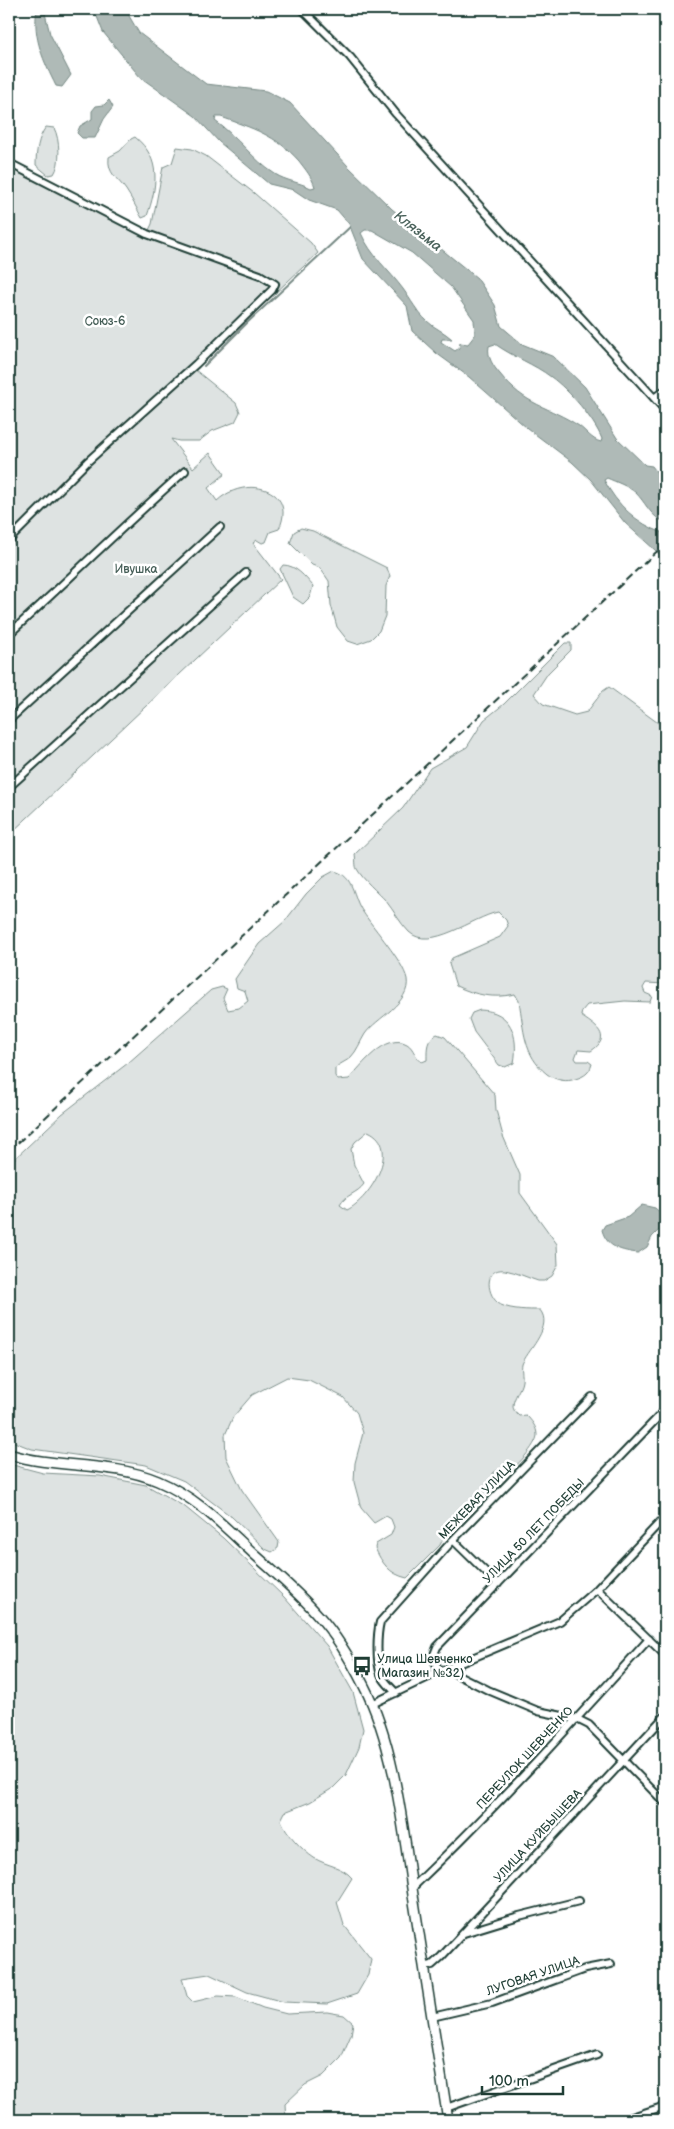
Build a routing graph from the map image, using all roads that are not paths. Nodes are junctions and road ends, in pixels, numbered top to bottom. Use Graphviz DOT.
graph roads {
  1 [pos="302,9"];
  2 [pos="9,163"];
  3 [pos="665,390"];
  4 [pos="654,398"];
  5 [pos="665,410"];
  6 [pos="185,471"];
  7 [pos="220,527"];
  8 [pos="9,540"];
  9 [pos="246,573"];
  10 [pos="9,634"];
  11 [pos="9,720"];
  12 [pos="9,786"];
  13 [pos="592,1397"];
  14 [pos="665,1410"];
  15 [pos="9,1454"];
  16 [pos="665,1516"];
  17 [pos="453,1540"];
  18 [pos="498,1584"];
  19 [pos="597,1589"];
  20 [pos="649,1639"];
  21 [pos="665,1655"];
  22 [pos="446,1669"];
  23 [pos="439,1672"];
  24 [pos="396,1693"];
  25 [pos="372,1704"];
  26 [pos="665,1716"];
  27 [pos="577,1719"];
  28 [pos="625,1760"];
  29 [pos="665,1803"];
  30 [pos="412,1888"];
  31 [pos="579,1901"];
  32 [pos="464,1933"];
  33 [pos="611,1964"];
  34 [pos="424,1967"];
  35 [pos="432,2017"];
  36 [pos="597,2054"];
  37 [pos="665,2106"];
  38 [pos="446,2108"];
  39 [pos="448,2120"];
  40 [pos="624,2120"];
  1 -- 4 [label="street"];
  2 -- 8 [label="street"];
  3 -- 4 [label="street"];
  4 -- 5 [label="street"];
  6 -- 10 [label="street"];
  7 -- 11 [label="street"];
  9 -- 12 [label="street"];
  13 -- 17 [label="street, МЕЖЕВАЯ УЛИЦА"];
  14 -- 18 [label="street, УЛИЦА 50 ЛЕТ ПОБЕДЫ"];
  15 -- 25 [label="street"];
  16 -- 19 [label="street"];
  17 -- 18 [label="street"];
  17 -- 24 [label="street, МЕЖЕВАЯ УЛИЦА"];
  18 -- 23 [label="street, УЛИЦА 50 ЛЕТ ПОБЕДЫ"];
  19 -- 20 [label="street"];
  19 -- 22 [label="street"];
  20 -- 21 [label="street"];
  20 -- 27 [label="street, ПЕРЕУЛОК ШЕВЧЕНКО"];
  22 -- 23 [label="street"];
  22 -- 27 [label="street"];
  23 -- 24 [label="street"];
  24 -- 25 [label="street"];
  25 -- 30 [label="street"];
  26 -- 28 [label="street, УЛИЦА КУЙБЫШЕВА"];
  27 -- 28 [label="street"];
  27 -- 30 [label="street, ПЕРЕУЛОК ШЕВЧЕНКО"];
  28 -- 29 [label="street"];
  28 -- 32 [label="street, УЛИЦА КУЙБЫШЕВА"];
  30 -- 34 [label="street"];
  31 -- 32 [label="street"];
  32 -- 34 [label="street, УЛИЦА КУЙБЫШЕВА"];
  33 -- 35 [label="street, ЛУГОВАЯ УЛИЦА"];
  34 -- 35 [label="street"];
  35 -- 38 [label="street"];
  36 -- 38 [label="street"];
  37 -- 40 [label="street"];
  38 -- 39 [label="street"];
}
